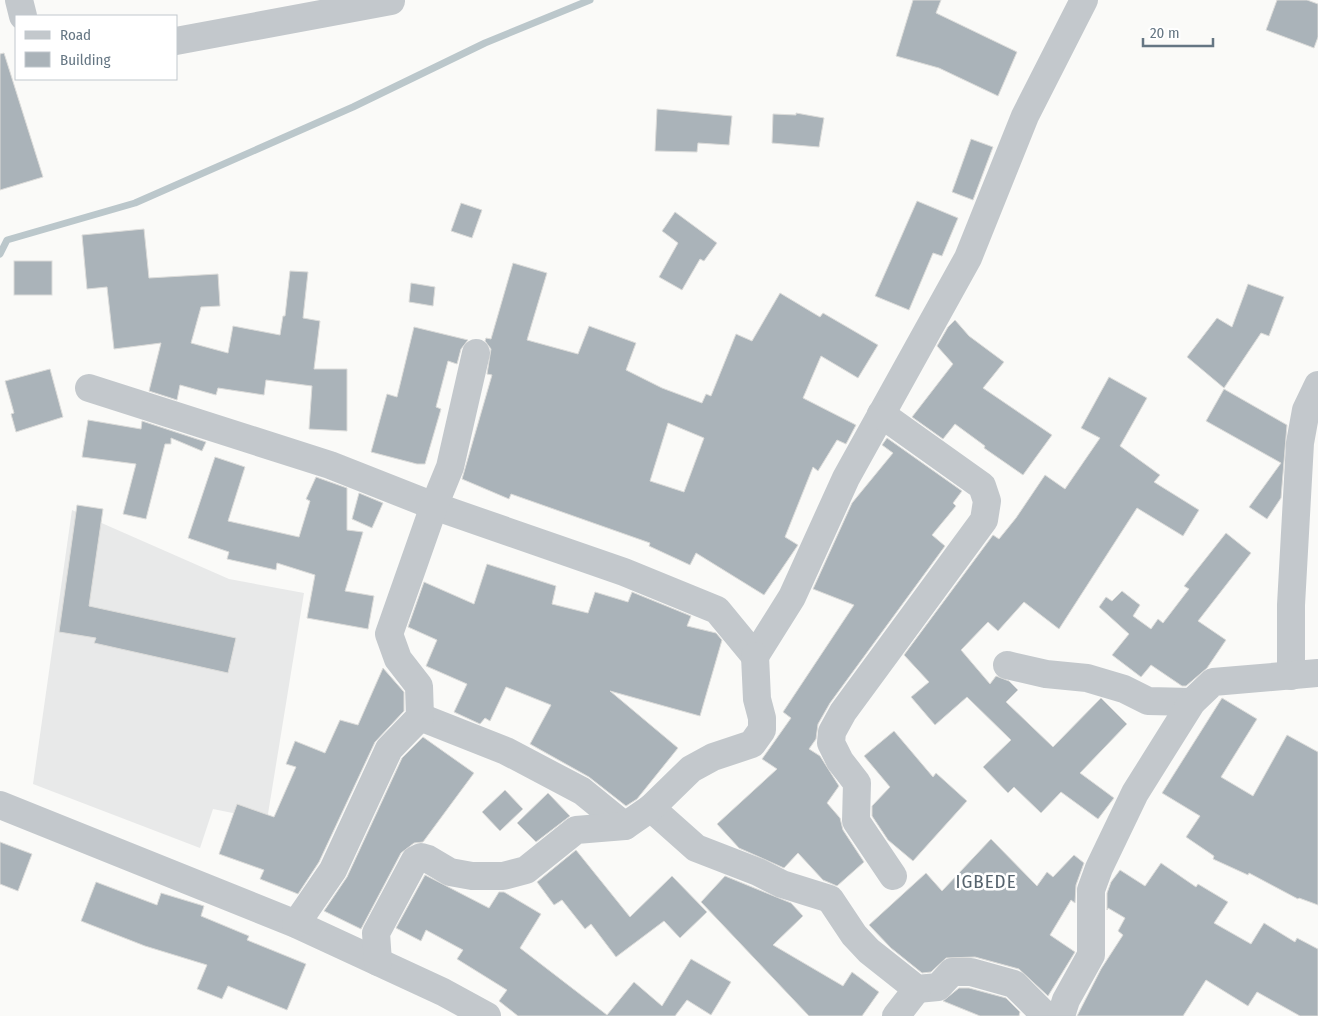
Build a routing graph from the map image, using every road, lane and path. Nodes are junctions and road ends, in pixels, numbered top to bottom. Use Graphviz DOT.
graph roads {
  1 [pos="19,0"];
  2 [pos="1084,0"];
  3 [pos="391,1"];
  4 [pos="23,15"];
  5 [pos="178,40"];
  6 [pos="476,353"];
  7 [pos="1318,385"];
  8 [pos="89,388"];
  9 [pos="882,414"];
  10 [pos="434,506"];
  11 [pos="755,656"];
  12 [pos="1007,665"];
  13 [pos="1318,673"];
  14 [pos="1291,676"];
  15 [pos="1192,702"];
  16 [pos="420,717"];
  17 [pos="0,805"];
  18 [pos="651,808"];
  19 [pos="625,826"];
  20 [pos="893,876"];
  21 [pos="296,924"];
  22 [pos="378,962"];
  23 [pos="917,989"];
  24 [pos="486,1016"];
  25 [pos="896,1016"];
  26 [pos="1046,1016"];
  27 [pos="1061,1016"];
  1 -- 4 [label="street"];
  2 -- 9 [label="street"];
  3 -- 5 [label="street"];
  6 -- 10 [label="street"];
  7 -- 14 [label="street"];
  8 -- 10 [label="street"];
  9 -- 11 [label="street"];
  9 -- 20 [label="street"];
  10 -- 11 [label="street"];
  10 -- 16 [label="street"];
  11 -- 18 [label="street"];
  12 -- 15 [label="street"];
  13 -- 14 [label="street"];
  14 -- 15 [label="street"];
  15 -- 27 [label="street"];
  16 -- 19 [label="street"];
  16 -- 21 [label="street"];
  17 -- 21 [label="street"];
  18 -- 19 [label="street"];
  18 -- 23 [label="street"];
  19 -- 22 [label="street"];
  21 -- 22 [label="street"];
  22 -- 24 [label="street"];
  23 -- 25 [label="street"];
  23 -- 26 [label="street"];
}
